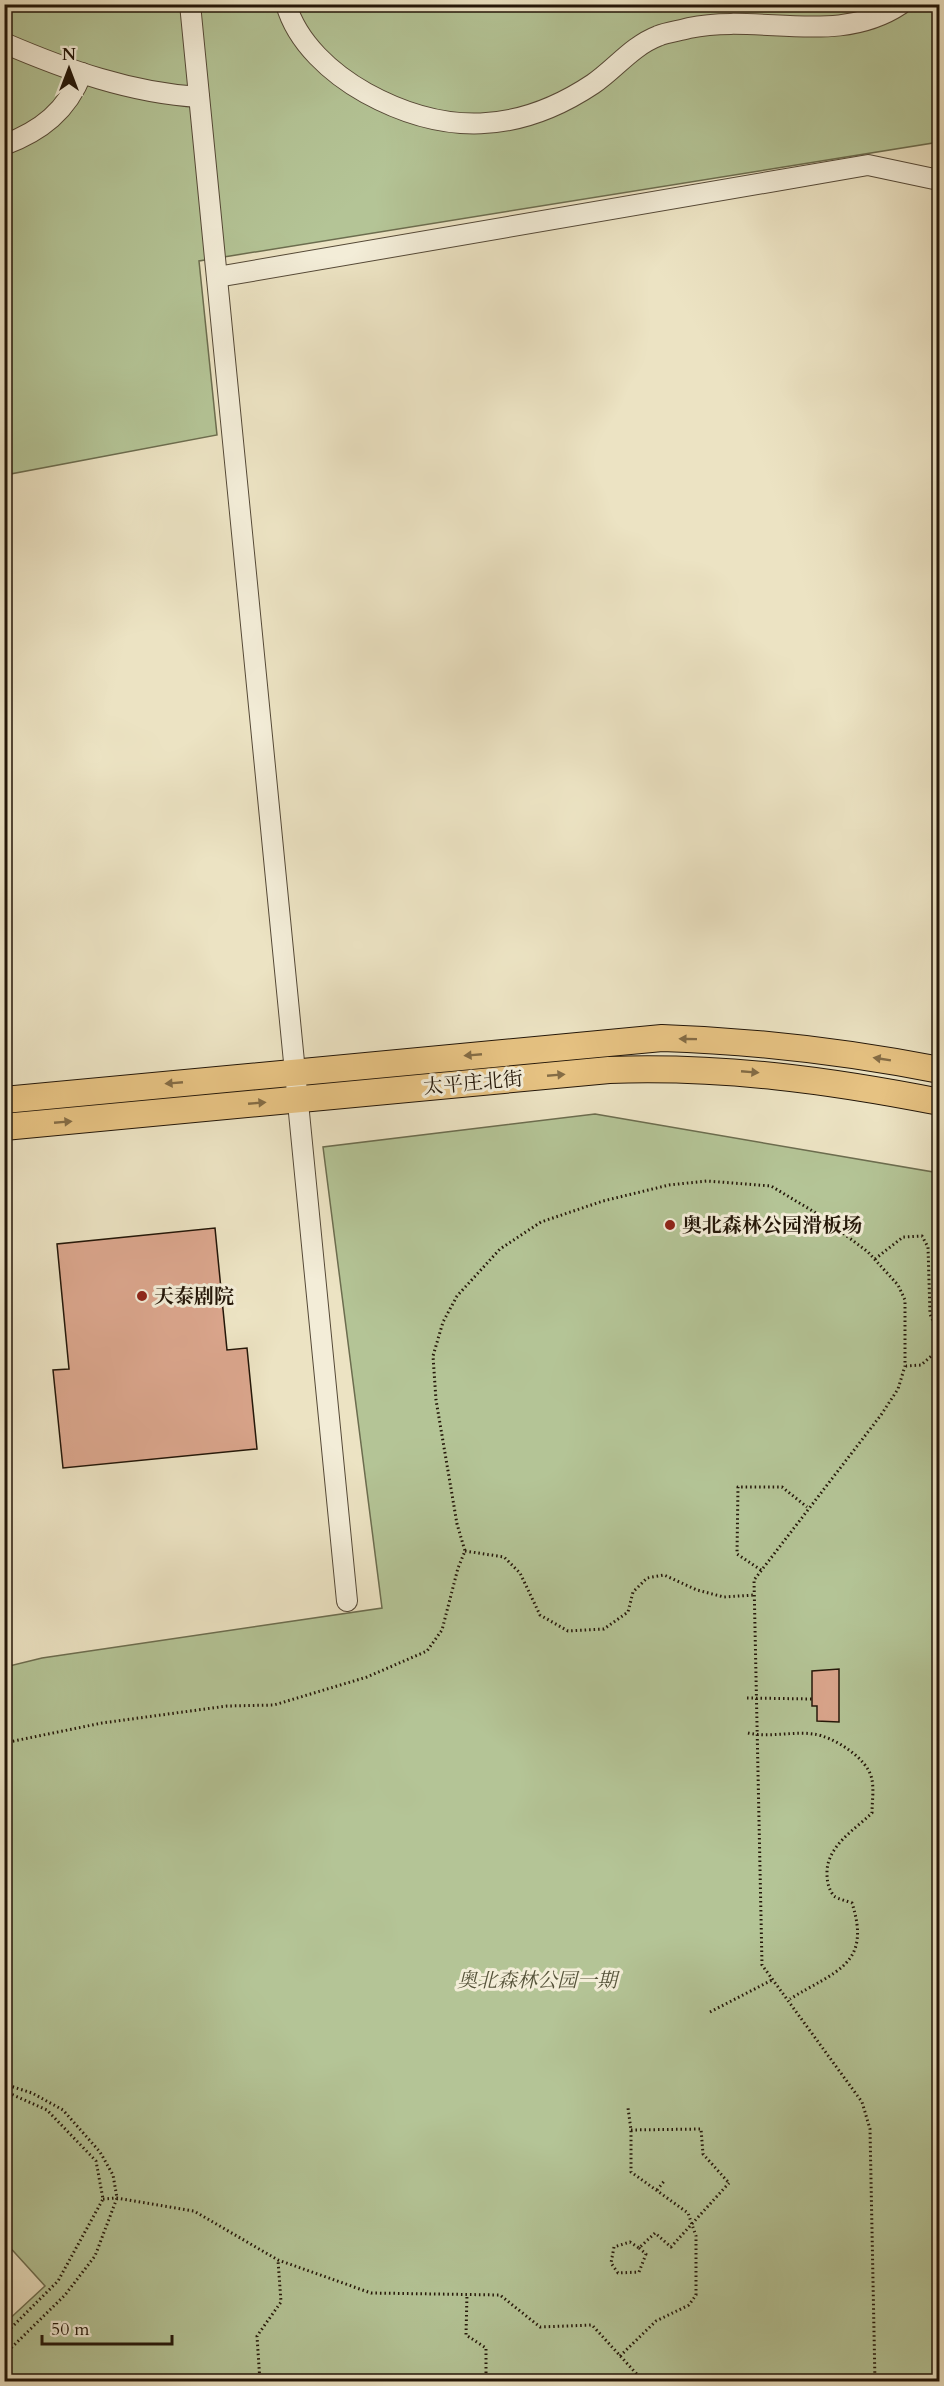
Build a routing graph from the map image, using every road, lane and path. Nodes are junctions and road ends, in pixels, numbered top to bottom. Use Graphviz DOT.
graph roads {
  1 [pos="190,4"];
  2 [pos="286,4"];
  3 [pos="901,4"];
  4 [pos="777,14"];
  5 [pos="4,43"];
  6 [pos="82,74"];
  7 [pos="199,97"];
  8 [pos="4,145"];
  9 [pos="939,178"];
  10 [pos="217,277"];
  11 [pos="939,1070"];
  12 [pos="294,1072"];
  13 [pos="4,1100"];
  14 [pos="297,1100"];
  15 [pos="939,1102"];
  16 [pos="4,1127"];
  17 [pos="875,1259"];
  18 [pos="938,1352"];
  19 [pos="905,1366"];
  20 [pos="808,1508"];
  21 [pos="465,1551"];
  22 [pos="761,1570"];
  23 [pos="754,1595"];
  24 [pos="347,1601"];
  25 [pos="747,1698"];
  26 [pos="757,1699"];
  27 [pos="812,1699"];
  28 [pos="748,1733"];
  29 [pos="758,1735"];
  30 [pos="4,1743"];
  31 [pos="774,1979"];
  32 [pos="789,2000"];
  33 [pos="710,2012"];
  34 [pos="4,2084"];
  35 [pos="4,2091"];
  36 [pos="628,2108"];
  37 [pos="631,2130"];
  38 [pos="665,2180"];
  39 [pos="657,2190"];
  40 [pos="117,2198"];
  41 [pos="103,2199"];
  42 [pos="639,2248"];
  43 [pos="278,2260"];
  44 [pos="467,2294"];
  45 [pos="4,2335"];
  46 [pos="4,2355"];
  47 [pos="620,2356"];
  48 [pos="260,2382"];
  49 [pos="447,2382"];
  50 [pos="644,2382"];
  51 [pos="875,2382"];
  1 -- 7 [label="lane"];
  2 -- 4 [label="lane"];
  3 -- 4 [label="lane"];
  5 -- 6 [label="lane"];
  6 -- 7 [label="lane"];
  6 -- 8 [label="lane"];
  7 -- 10 [label="lane"];
  9 -- 10 [label="lane"];
  10 -- 12 [label="lane"];
  11 -- 12 [label="main road, 太平庄北街, one-way"];
  12 -- 13 [label="main road, 太平庄北街, one-way"];
  12 -- 14 [label="lane"];
  14 -- 15 [label="main road, 太平庄北街, one-way"];
  16 -- 14 [label="main road, 太平庄北街, one-way"];
  14 -- 24 [label="lane"];
  17 -- 18 [label="path"];
  17 -- 19 [label="path"];
  17 -- 21 [label="path"];
  18 -- 19 [label="path"];
  19 -- 20 [label="path"];
  20 -- 22 [label="path"];
  20 -- 22 [label="path"];
  21 -- 23 [label="path"];
  21 -- 30 [label="path"];
  22 -- 23 [label="path"];
  23 -- 26 [label="path"];
  25 -- 26 [label="path"];
  26 -- 27 [label="path"];
  26 -- 29 [label="path"];
  28 -- 29 [label="path"];
  29 -- 31 [label="path"];
  29 -- 32 [label="path"];
  31 -- 32 [label="path"];
  31 -- 33 [label="path"];
  32 -- 51 [label="path"];
  34 -- 40 [label="path"];
  35 -- 41 [label="path"];
  36 -- 37 [label="path"];
  37 -- 39 [label="path"];
  37 -- 42 [label="path, bridge"];
  38 -- 39 [label="path"];
  39 -- 47 [label="path"];
  40 -- 41 [label="path"];
  40 -- 43 [label="path"];
  40 -- 46 [label="path"];
  41 -- 45 [label="path"];
  42 -- 42 [label="path, bridge"];
  43 -- 44 [label="path"];
  43 -- 48 [label="path"];
  44 -- 47 [label="path"];
  44 -- 49 [label="path"];
  47 -- 50 [label="path"];
}
